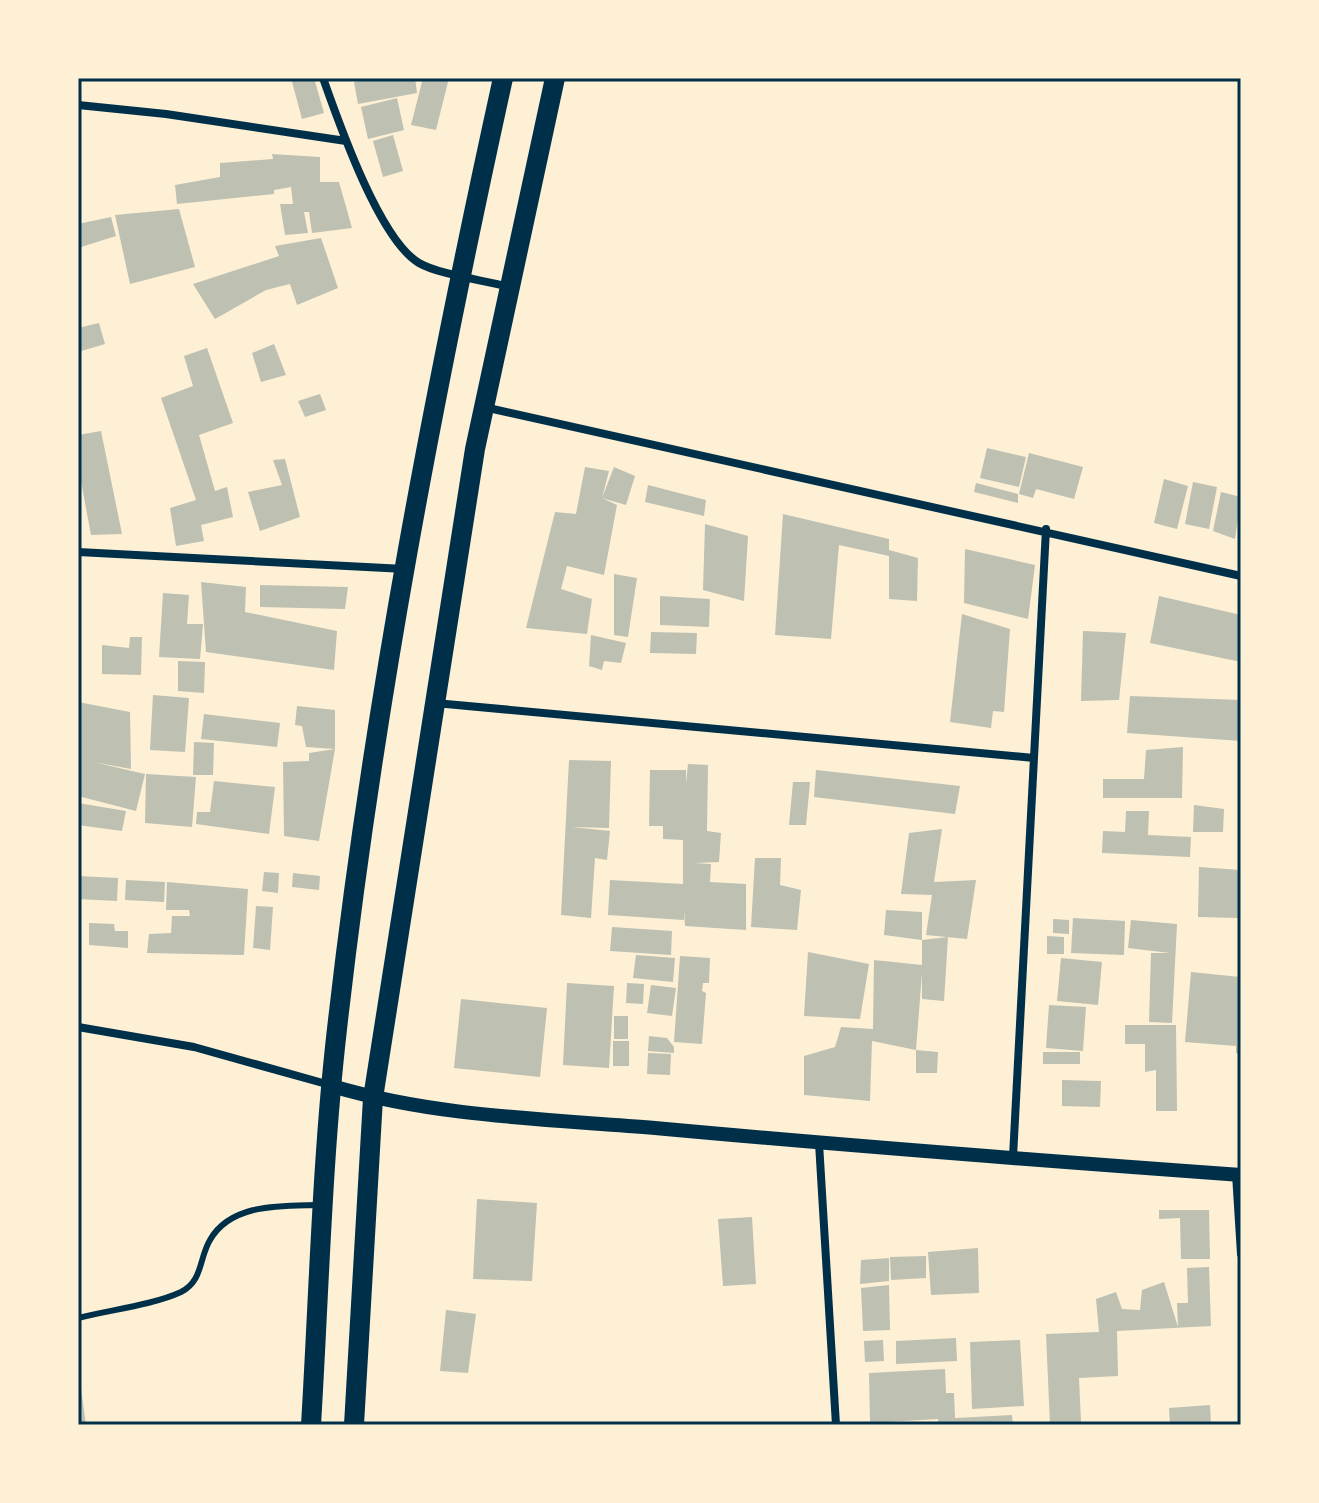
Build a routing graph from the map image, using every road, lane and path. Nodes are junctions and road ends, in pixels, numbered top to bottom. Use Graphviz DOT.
graph roads {
  1 [pos="323,78"];
  2 [pos="503,78"];
  3 [pos="555,78"];
  4 [pos="78,105"];
  5 [pos="346,141"];
  6 [pos="460,274"];
  7 [pos="510,287"];
  8 [pos="484,407"];
  9 [pos="1046,529"];
  10 [pos="78,552"];
  11 [pos="406,569"];
  12 [pos="1241,576"];
  13 [pos="434,703"];
  14 [pos="1034,758"];
  15 [pos="78,1027"];
  16 [pos="332,1086"];
  17 [pos="373,1098"];
  18 [pos="819,1143"];
  19 [pos="1013,1157"];
  20 [pos="1239,1175"];
  21 [pos="325,1205"];
  22 [pos="1241,1254"];
  23 [pos="78,1318"];
  24 [pos="311,1425"];
  25 [pos="354,1425"];
  26 [pos="836,1425"];
  1 -- 5 [label="street"];
  2 -- 6 [label="main road"];
  3 -- 7 [label="main road"];
  4 -- 5 [label="street"];
  5 -- 6 [label="street"];
  6 -- 7 [label="street"];
  6 -- 11 [label="main road"];
  7 -- 8 [label="main road"];
  8 -- 9 [label="street"];
  8 -- 13 [label="main road"];
  9 -- 12 [label="street"];
  9 -- 14 [label="street"];
  10 -- 11 [label="street"];
  11 -- 16 [label="main road"];
  13 -- 14 [label="street"];
  13 -- 17 [label="main road"];
  14 -- 19 [label="street"];
  15 -- 16 [label="street"];
  16 -- 17 [label="street"];
  16 -- 21 [label="main road"];
  17 -- 18 [label="street"];
  17 -- 25 [label="main road"];
  18 -- 19 [label="street"];
  18 -- 26 [label="street"];
  19 -- 20 [label="street"];
  20 -- 22 [label="street"];
  21 -- 23 [label="lane"];
  21 -- 24 [label="main road"];
}
